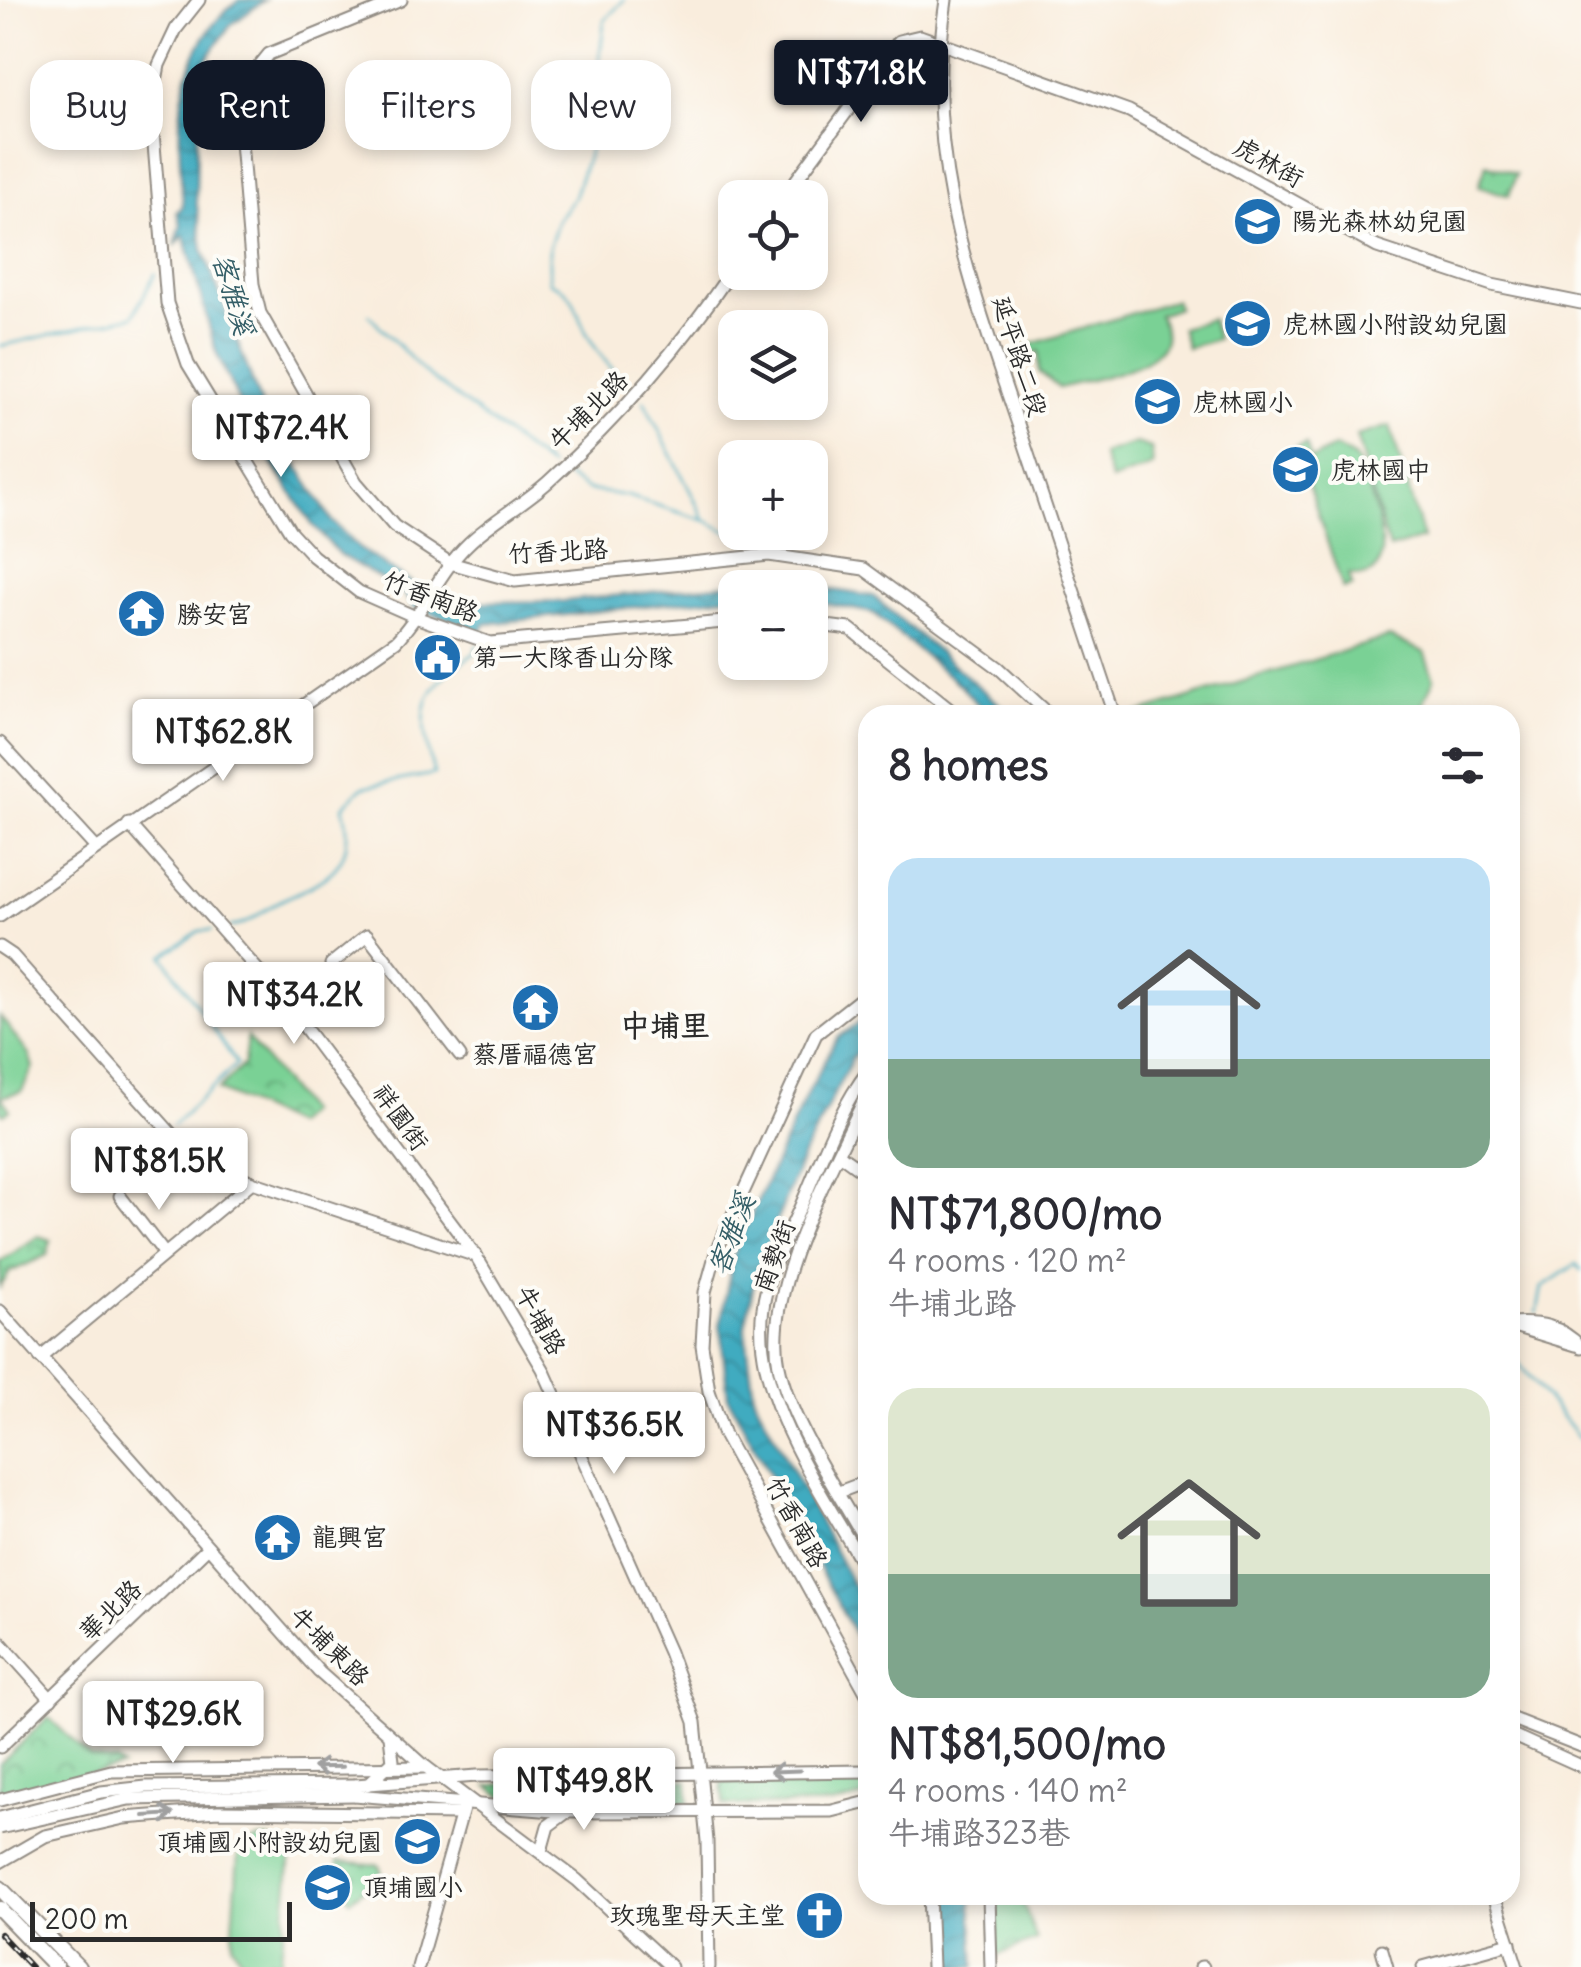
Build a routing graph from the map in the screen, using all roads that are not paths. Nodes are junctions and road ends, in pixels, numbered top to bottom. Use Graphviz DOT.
graph roads {
  1 [pos="200,0"];
  2 [pos="402,0"];
  3 [pos="946,0"];
  4 [pos="940,44"];
  5 [pos="796,180"];
  6 [pos="718,289"];
  7 [pos="1581,303"];
  8 [pos="450,563"];
  9 [pos="418,618"];
  10 [pos="718,623"];
  11 [pos="828,626"];
  12 [pos="945,705"];
  13 [pos="1039,705"];
  14 [pos="1112,705"];
  15 [pos="0,743"];
  16 [pos="130,824"];
  17 [pos="96,848"];
  18 [pos="0,916"];
  19 [pos="0,948"];
  20 [pos="331,964"];
  21 [pos="858,1001"];
  22 [pos="460,1056"];
  23 [pos="858,1086"];
  24 [pos="858,1114"];
  25 [pos="840,1154"];
  26 [pos="858,1168"];
  27 [pos="252,1182"];
  28 [pos="120,1196"];
  29 [pos="446,1216"];
  30 [pos="432,1241"];
  31 [pos="165,1254"];
  32 [pos="476,1256"];
  33 [pos="0,1311"];
  34 [pos="1520,1328"];
  35 [pos="1580,1347"];
  36 [pos="40,1358"];
  37 [pos="858,1485"];
  38 [pos="839,1492"];
  39 [pos="858,1527"];
  40 [pos="208,1547"];
  41 [pos="858,1555"];
  42 [pos="0,1642"];
  43 [pos="858,1678"];
  44 [pos="51,1699"];
  45 [pos="1520,1722"];
  46 [pos="390,1736"];
  47 [pos="1520,1739"];
  48 [pos="1581,1746"];
  49 [pos="0,1747"];
  50 [pos="388,1766"];
  51 [pos="1581,1766"];
  52 [pos="426,1768"];
  53 [pos="111,1771"];
  54 [pos="858,1771"];
  55 [pos="702,1774"];
  56 [pos="442,1779"];
  57 [pos="358,1788"];
  58 [pos="0,1800"];
  59 [pos="468,1801"];
  60 [pos="858,1805"];
  61 [pos="704,1811"];
  62 [pos="567,1812"];
  63 [pos="460,1814"];
  64 [pos="0,1818"];
  65 [pos="118,1820"];
  66 [pos="0,1828"];
  67 [pos="542,1851"];
  68 [pos="0,1862"];
  69 [pos="0,1888"];
  70 [pos="930,1905"];
  71 [pos="989,1905"];
  72 [pos="1497,1905"];
  73 [pos="0,1909"];
  74 [pos="1510,1943"];
  75 [pos="1382,1950"];
  76 [pos="56,1967"];
  77 [pos="78,1967"];
  78 [pos="418,1967"];
  79 [pos="671,1967"];
  80 [pos="709,1967"];
  81 [pos="932,1967"];
  82 [pos="991,1967"];
  83 [pos="1387,1967"];
  84 [pos="1423,1967"];
  85 [pos="1517,1967"];
  1 -- 9 [label="street, 竹香南路"];
  2 -- 8 [label="street, 竹香北路"];
  3 -- 4 [label="street, 延平路二段"];
  4 -- 5 [label="street"];
  4 -- 7 [label="street, 虎林街"];
  4 -- 14 [label="street, 延平路二段"];
  6 -- 8 [label="street, 牛埔北路"];
  8 -- 9 [label="street, 牛埔北路"];
  8 -- 13 [label="street, 竹香北路"];
  9 -- 10 [label="street, 竹香南路"];
  9 -- 16 [label="street"];
  11 -- 12 [label="street"];
  15 -- 17 [label="street"];
  16 -- 17 [label="street"];
  16 -- 29 [label="street, 祥園街"];
  17 -- 18 [label="street"];
  19 -- 27 [label="street"];
  20 -- 22 [label="street"];
  21 -- 43 [label="street, 竹香南路"];
  23 -- 41 [label="street"];
  24 -- 25 [label="street, 南勢街"];
  25 -- 26 [label="street"];
  25 -- 38 [label="street, 南勢街"];
  27 -- 30 [label="street"];
  27 -- 31 [label="street"];
  28 -- 31 [label="street"];
  29 -- 30 [label="street"];
  29 -- 32 [label="street, 祥園街"];
  30 -- 32 [label="street"];
  31 -- 36 [label="street"];
  32 -- 55 [label="street, 牛埔路"];
  33 -- 36 [label="street, 牛埔東路"];
  34 -- 35 [label="street"];
  36 -- 40 [label="street, 牛埔東路"];
  37 -- 38 [label="street"];
  38 -- 39 [label="street, 南勢街"];
  40 -- 44 [label="street, 華北路"];
  40 -- 46 [label="street, 牛埔東路"];
  42 -- 44 [label="street"];
  44 -- 49 [label="street, 華北路"];
  45 -- 48 [label="street"];
  46 -- 50 [label="street"];
  46 -- 52 [label="street, 牛埔東路"];
  47 -- 51 [label="street"];
  50 -- 52 [label="street"];
  50 -- 53 [label="street, one-way"];
  50 -- 57 [label="street"];
  52 -- 56 [label="street, 牛埔東路"];
  53 -- 58 [label="street"];
  53 -- 65 [label="street"];
  54 -- 55 [label="street, one-way"];
  55 -- 56 [label="street"];
  55 -- 61 [label="street, 牛埔路"];
  56 -- 57 [label="street"];
  56 -- 59 [label="street, 牛埔東路"];
  57 -- 59 [label="street"];
  57 -- 64 [label="street, bridge"];
  57 -- 66 [label="street, bridge"];
  59 -- 62 [label="street"];
  59 -- 63 [label="street"];
  59 -- 67 [label="street, 牛埔東路"];
  60 -- 61 [label="street"];
  61 -- 62 [label="street"];
  61 -- 80 [label="street, 牛埔路"];
  62 -- 67 [label="street"];
  65 -- 63 [label="street, one-way"];
  63 -- 78 [label="street"];
  65 -- 68 [label="street"];
  67 -- 79 [label="street, 牛埔東路"];
  69 -- 77 [label="main road"];
  70 -- 81 [label="street"];
  71 -- 82 [label="street"];
  72 -- 74 [label="street"];
  73 -- 76 [label="main road"];
  74 -- 84 [label="street"];
  74 -- 85 [label="street"];
  75 -- 83 [label="street"];
}
